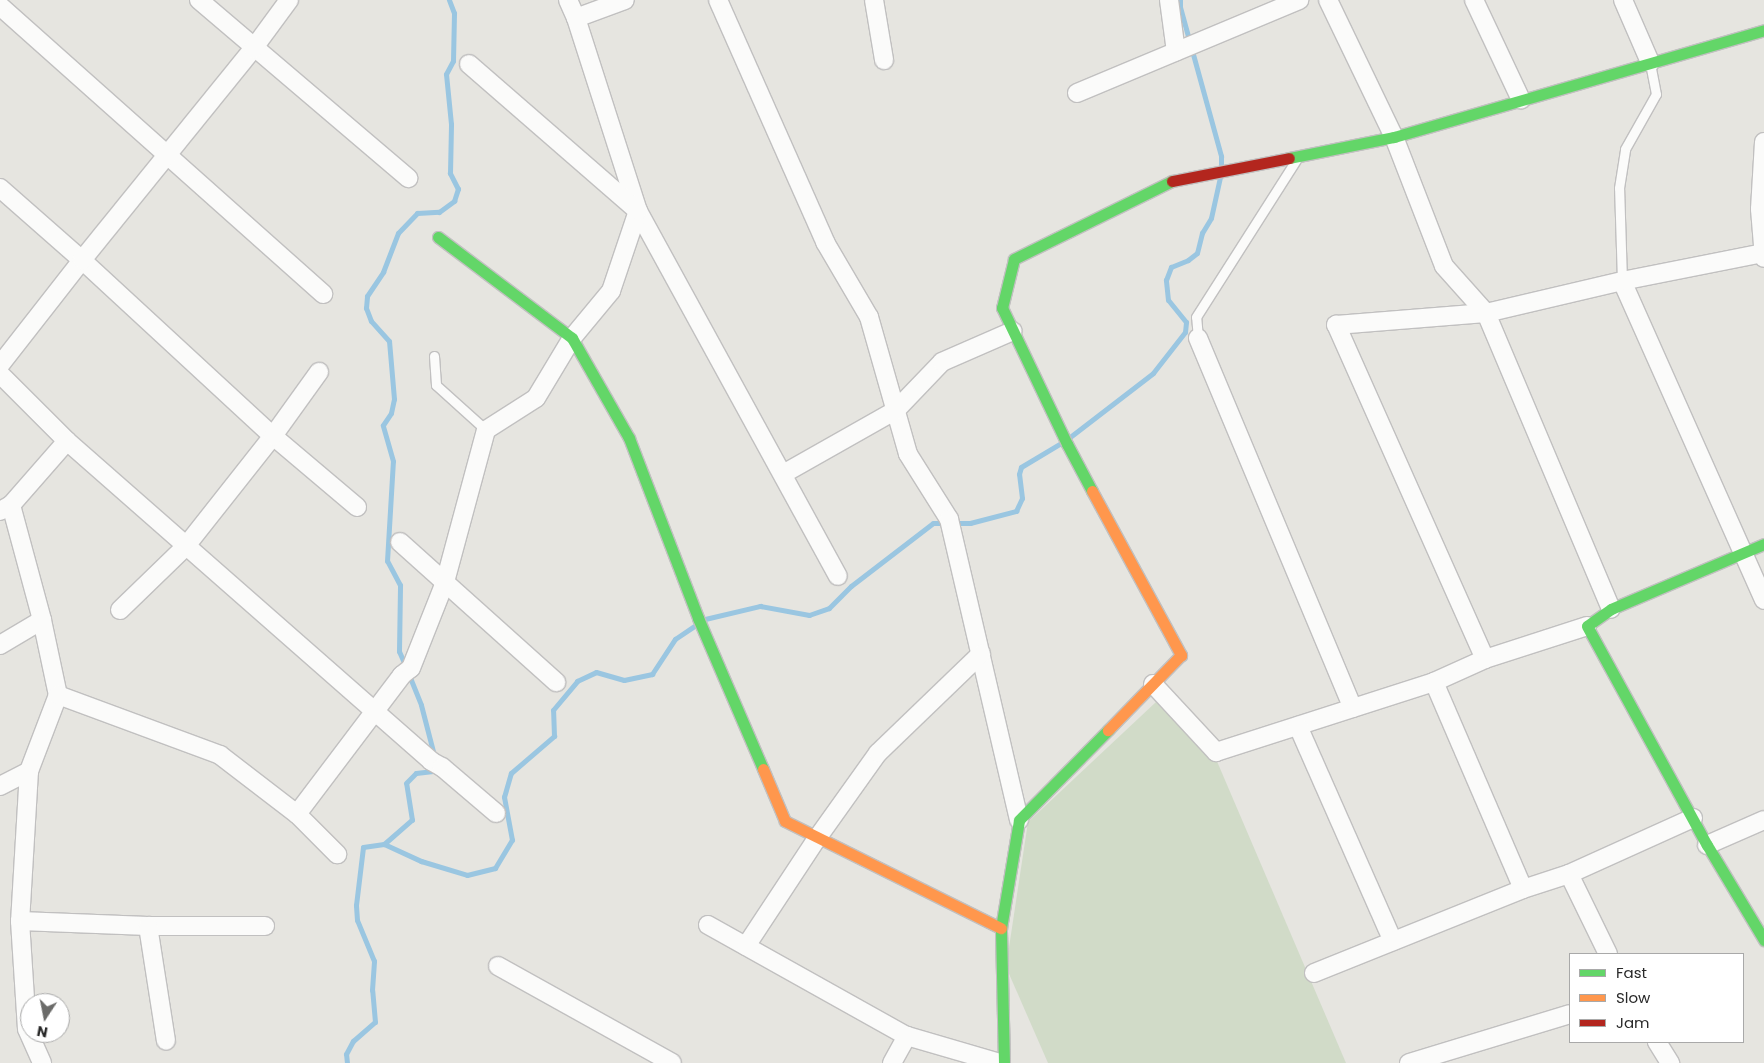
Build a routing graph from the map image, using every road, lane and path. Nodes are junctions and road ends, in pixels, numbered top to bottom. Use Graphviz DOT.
graph roads {
  1 [pos="199,0"];
  2 [pos="289,0"];
  3 [pos="568,0"];
  4 [pos="625,0"];
  5 [pos="718,0"];
  6 [pos="874,0"];
  7 [pos="1169,0"];
  8 [pos="1299,0"];
  9 [pos="1328,0"];
  10 [pos="1474,0"];
  11 [pos="1623,0"];
  12 [pos="0,6"];
  13 [pos="576,18"];
  14 [pos="1764,30"];
  15 [pos="253,48"];
  16 [pos="1186,48"];
  17 [pos="884,60"];
  18 [pos="1650,62"];
  19 [pos="469,64"];
  20 [pos="1076,93"];
  21 [pos="1521,100"];
  22 [pos="1394,137"];
  23 [pos="1764,142"];
  24 [pos="168,156"];
  25 [pos="1299,156"];
  26 [pos="408,178"];
  27 [pos="0,188"];
  28 [pos="638,211"];
  29 [pos="438,237"];
  30 [pos="1763,256"];
  31 [pos="82,260"];
  32 [pos="1622,281"];
  33 [pos="323,294"];
  34 [pos="1486,313"];
  35 [pos="1013,332"];
  36 [pos="572,338"];
  37 [pos="1198,338"];
  38 [pos="434,356"];
  39 [pos="0,365"];
  40 [pos="319,372"];
  41 [pos="0,374"];
  42 [pos="896,410"];
  43 [pos="486,430"];
  44 [pos="273,436"];
  45 [pos="67,441"];
  46 [pos="783,474"];
  47 [pos="357,507"];
  48 [pos="5,508"];
  49 [pos="400,542"];
  50 [pos="1764,544"];
  51 [pos="186,546"];
  52 [pos="1743,553"];
  53 [pos="838,576"];
  54 [pos="445,582"];
  55 [pos="1764,600"];
  56 [pos="1611,609"];
  57 [pos="120,610"];
  58 [pos="42,620"];
  59 [pos="1587,626"];
  60 [pos="0,645"];
  61 [pos="981,654"];
  62 [pos="1485,658"];
  63 [pos="556,682"];
  64 [pos="1434,682"];
  65 [pos="1153,684"];
  66 [pos="58,695"];
  67 [pos="1354,708"];
  68 [pos="375,711"];
  69 [pos="1298,726"];
  70 [pos="29,771"];
  71 [pos="0,786"];
  72 [pos="496,813"];
  73 [pos="297,814"];
  74 [pos="1693,818"];
  75 [pos="1019,820"];
  76 [pos="1764,820"];
  77 [pos="818,837"];
  78 [pos="1707,845"];
  79 [pos="337,854"];
  80 [pos="1569,874"];
  81 [pos="1523,889"];
  82 [pos="20,921"];
  83 [pos="708,925"];
  84 [pos="148,926"];
  85 [pos="265,926"];
  86 [pos="1000,928"];
  87 [pos="1393,940"];
  88 [pos="1764,940"];
  89 [pos="746,946"];
  90 [pos="1608,953"];
  91 [pos="498,966"];
  92 [pos="1314,973"];
  93 [pos="1569,1014"];
  94 [pos="907,1036"];
  95 [pos="166,1041"];
  96 [pos="1658,1043"];
  97 [pos="42,1063"];
  98 [pos="672,1063"];
  99 [pos="892,1063"];
  100 [pos="1000,1063"];
  101 [pos="1004,1063"];
  102 [pos="1409,1063"];
  103 [pos="1670,1063"];
  1 -- 15 [label="street"];
  2 -- 15 [label="street"];
  3 -- 13 [label="street"];
  4 -- 13 [label="street"];
  5 -- 42 [label="street"];
  6 -- 17 [label="street"];
  7 -- 16 [label="street"];
  8 -- 16 [label="street"];
  9 -- 22 [label="street"];
  10 -- 21 [label="street"];
  11 -- 18 [label="street"];
  12 -- 24 [label="street"];
  13 -- 28 [label="street"];
  14 -- 18 [label="street"];
  15 -- 24 [label="street"];
  15 -- 26 [label="street"];
  16 -- 20 [label="street"];
  18 -- 21 [label="street"];
  18 -- 32 [label="lane"];
  19 -- 28 [label="street"];
  21 -- 22 [label="street"];
  22 -- 25 [label="street"];
  22 -- 34 [label="street"];
  23 -- 30 [label="street"];
  24 -- 31 [label="street"];
  24 -- 33 [label="street"];
  25 -- 35 [label="street"];
  25 -- 37 [label="lane"];
  27 -- 31 [label="street"];
  28 -- 36 [label="street"];
  28 -- 46 [label="street"];
  29 -- 36 [label="street"];
  30 -- 32 [label="street"];
  31 -- 39 [label="street"];
  31 -- 44 [label="street"];
  32 -- 34 [label="street"];
  32 -- 52 [label="street"];
  34 -- 56 [label="street"];
  34 -- 62 [label="street"];
  35 -- 42 [label="street"];
  35 -- 65 [label="street"];
  36 -- 43 [label="street"];
  36 -- 77 [label="street"];
  37 -- 67 [label="street"];
  38 -- 43 [label="lane"];
  40 -- 44 [label="street"];
  41 -- 45 [label="street"];
  42 -- 46 [label="street"];
  42 -- 61 [label="street"];
  43 -- 54 [label="street"];
  44 -- 47 [label="street"];
  44 -- 51 [label="street"];
  45 -- 48 [label="street"];
  45 -- 51 [label="street"];
  46 -- 53 [label="street"];
  48 -- 58 [label="street"];
  49 -- 54 [label="street"];
  50 -- 52 [label="street"];
  51 -- 57 [label="street"];
  51 -- 68 [label="street"];
  52 -- 55 [label="street"];
  52 -- 56 [label="street"];
  54 -- 63 [label="street"];
  54 -- 68 [label="street"];
  56 -- 59 [label="street"];
  58 -- 60 [label="street"];
  58 -- 66 [label="street"];
  59 -- 62 [label="street"];
  59 -- 74 [label="street"];
  61 -- 75 [label="street"];
  61 -- 77 [label="street"];
  62 -- 64 [label="street"];
  64 -- 67 [label="street"];
  64 -- 81 [label="street"];
  65 -- 69 [label="street"];
  65 -- 75 [label="street"];
  66 -- 70 [label="street"];
  66 -- 73 [label="street"];
  67 -- 69 [label="street"];
  68 -- 72 [label="street"];
  68 -- 73 [label="street"];
  69 -- 87 [label="street"];
  70 -- 71 [label="street"];
  70 -- 82 [label="street"];
  73 -- 79 [label="street"];
  74 -- 78 [label="street"];
  74 -- 80 [label="street"];
  75 -- 86 [label="street"];
  76 -- 78 [label="street"];
  77 -- 86 [label="street"];
  77 -- 89 [label="street"];
  78 -- 88 [label="street"];
  80 -- 81 [label="street"];
  80 -- 90 [label="street"];
  81 -- 87 [label="street"];
  82 -- 84 [label="street"];
  82 -- 97 [label="street"];
  83 -- 89 [label="street"];
  84 -- 85 [label="street"];
  84 -- 95 [label="street"];
  86 -- 101 [label="street"];
  87 -- 92 [label="street"];
  89 -- 94 [label="street"];
  91 -- 98 [label="street"];
  93 -- 102 [label="street"];
  94 -- 99 [label="street"];
  94 -- 100 [label="street"];
  96 -- 103 [label="street"];
}
